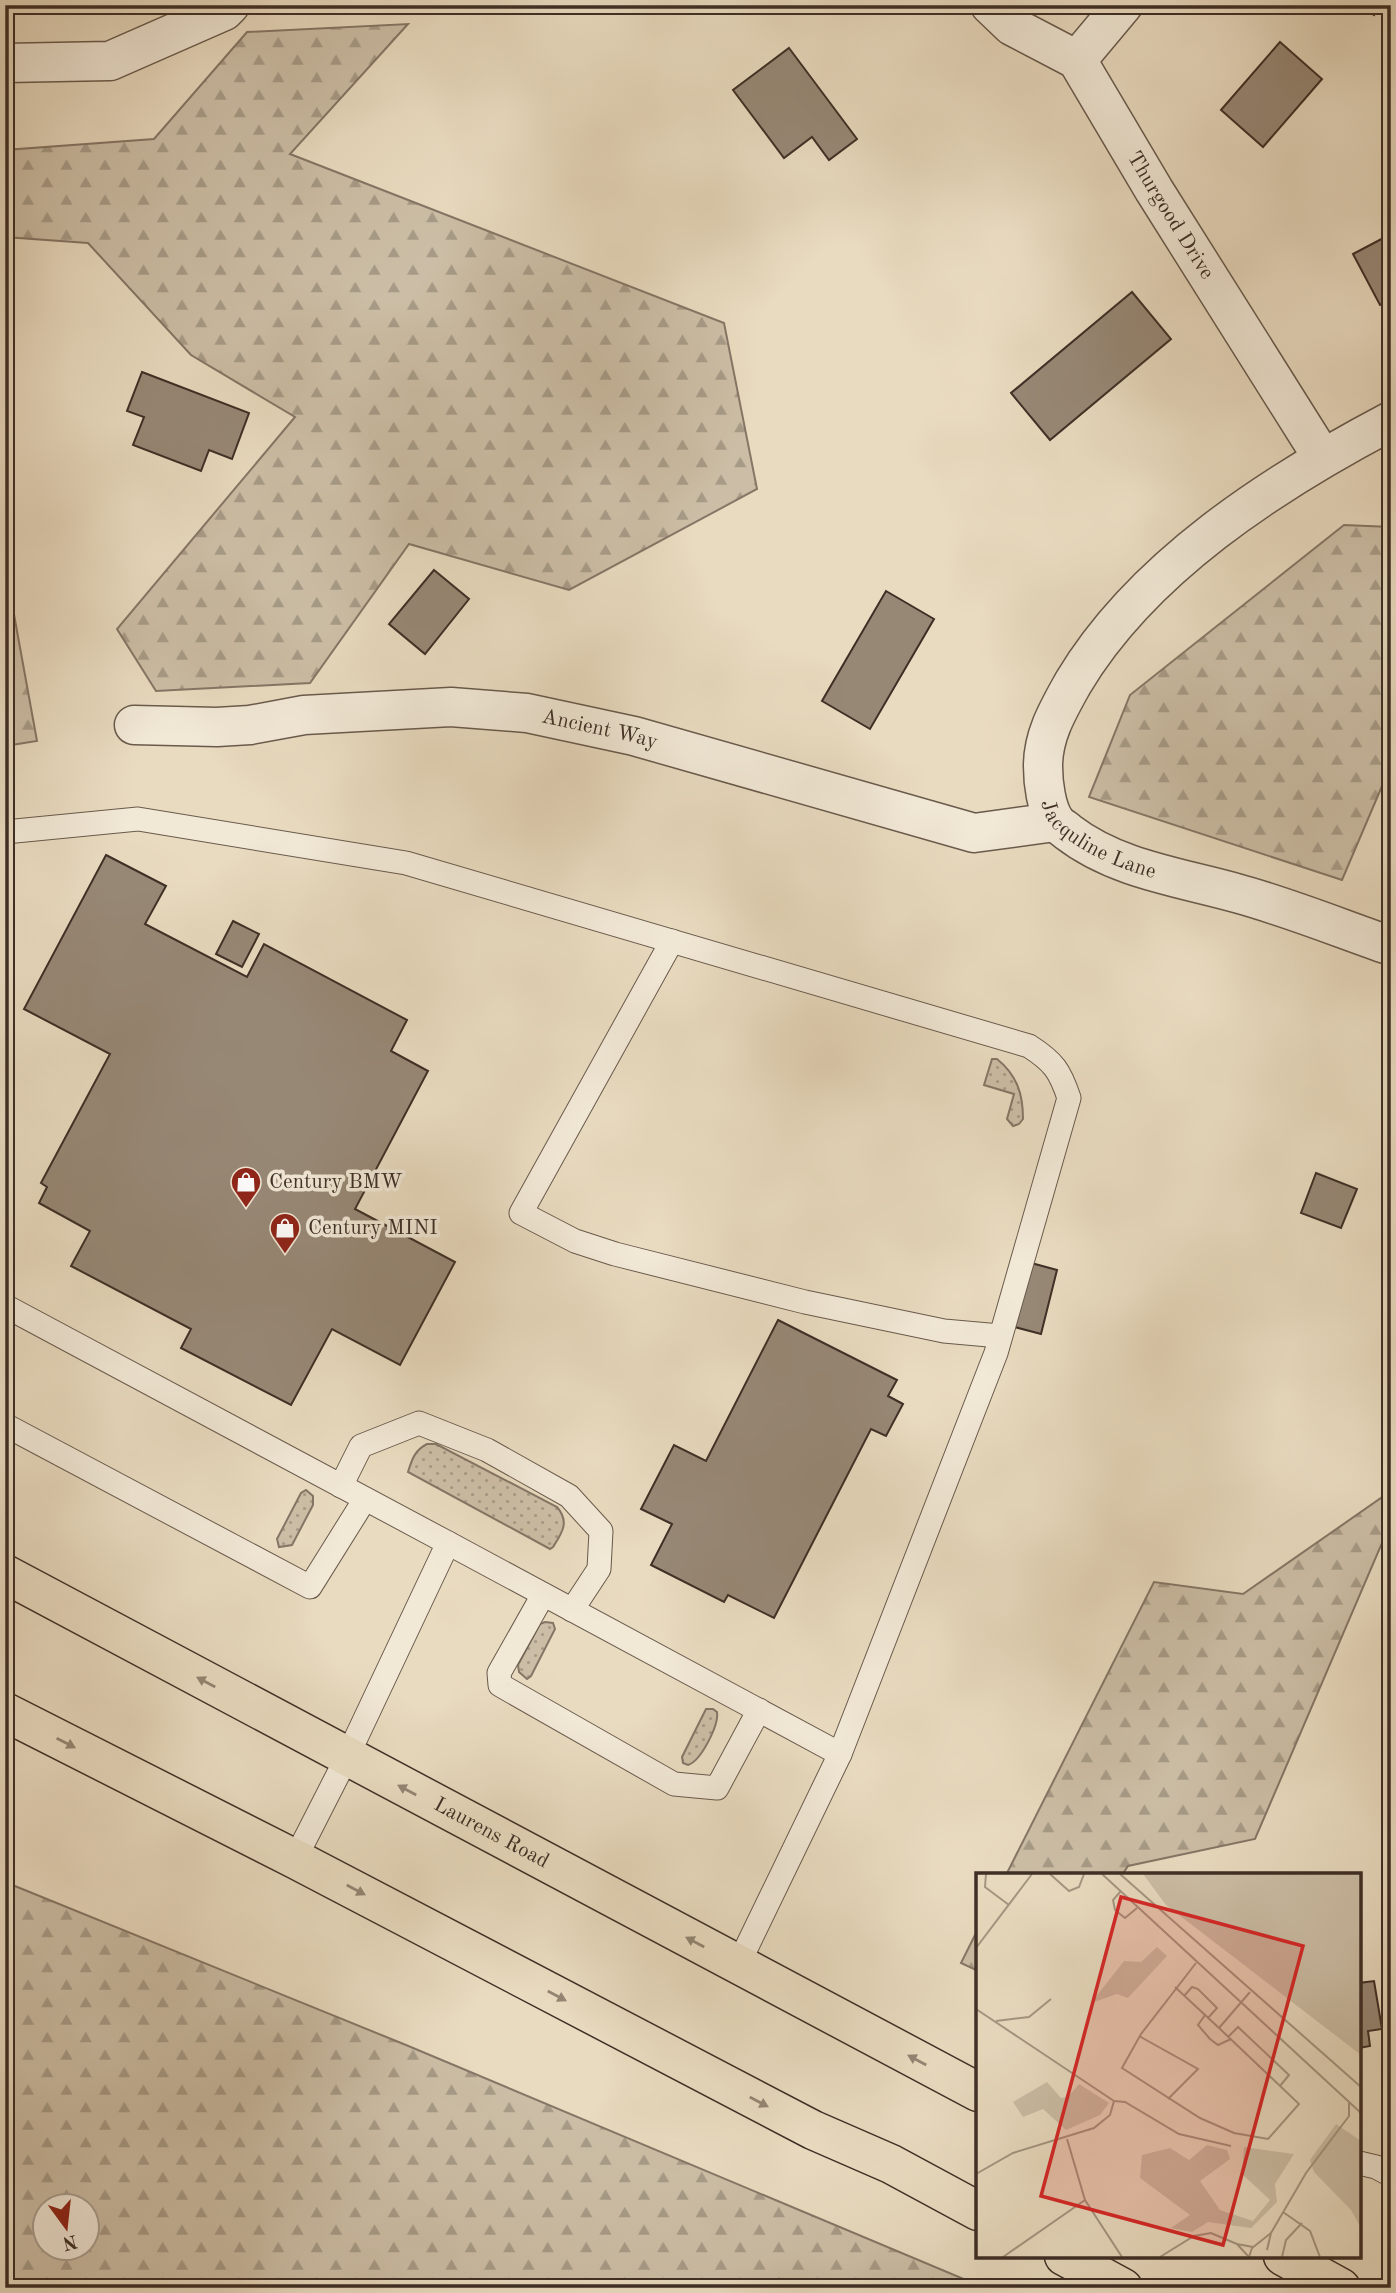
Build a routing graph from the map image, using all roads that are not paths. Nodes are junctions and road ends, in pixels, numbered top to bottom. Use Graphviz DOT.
graph roads {
  1 [pos="230,5"];
  2 [pos="990,5"];
  3 [pos="1123,5"];
  4 [pos="1077,60"];
  5 [pos="5,63"];
  6 [pos="1391,421"];
  7 [pos="1322,457"];
  8 [pos="134,725"];
  9 [pos="1055,822"];
  10 [pos="5,832"];
  11 [pos="672,941"];
  12 [pos="1391,946"];
  13 [pos="5,1306"];
  14 [pos="1000,1336"];
  15 [pos="5,1425"];
  16 [pos="341,1486"];
  17 [pos="365,1499"];
  18 [pos="448,1543"];
  19 [pos="5,1574"];
  20 [pos="543,1594"];
  21 [pos="572,1610"];
  22 [pos="759,1710"];
  23 [pos="5,1712"];
  24 [pos="840,1754"];
  25 [pos="346,1757"];
  26 [pos="295,1859"];
  27 [pos="738,1965"];
  28 [pos="976,2091"];
  29 [pos="1361,2163"];
  30 [pos="1391,2175"];
  31 [pos="976,2210"];
  32 [pos="1067,2258"];
  33 [pos="1287,2258"];
  34 [pos="1123,2288"];
  35 [pos="1341,2288"];
  1 -- 5 [label="street"];
  2 -- 4 [label="street"];
  3 -- 4 [label="street"];
  4 -- 7 [label="street, Thurgood Drive"];
  6 -- 7 [label="street, Jacquline Lane"];
  7 -- 9 [label="street, Jacquline Lane"];
  8 -- 9 [label="street, Ancient Way"];
  9 -- 12 [label="street, Jacquline Lane"];
  10 -- 11 [label="lane"];
  11 -- 14 [label="lane"];
  11 -- 14 [label="lane"];
  13 -- 16 [label="lane"];
  14 -- 24 [label="lane"];
  15 -- 17 [label="lane"];
  16 -- 17 [label="lane"];
  16 -- 21 [label="lane"];
  17 -- 18 [label="lane"];
  18 -- 20 [label="lane"];
  18 -- 25 [label="lane"];
  25 -- 19 [label="main road, Laurens Road, one-way"];
  20 -- 21 [label="lane"];
  20 -- 22 [label="lane"];
  21 -- 22 [label="lane"];
  22 -- 24 [label="lane"];
  23 -- 26 [label="main road, one-way"];
  24 -- 27 [label="lane"];
  25 -- 26 [label="lane"];
  27 -- 25 [label="main road, Laurens Road, one-way"];
  26 -- 31 [label="main road, one-way"];
  28 -- 27 [label="main road, Laurens Road, one-way"];
  29 -- 30 [label="lane"];
  32 -- 34 [label="main road"];
  33 -- 35 [label="main road"];
}
